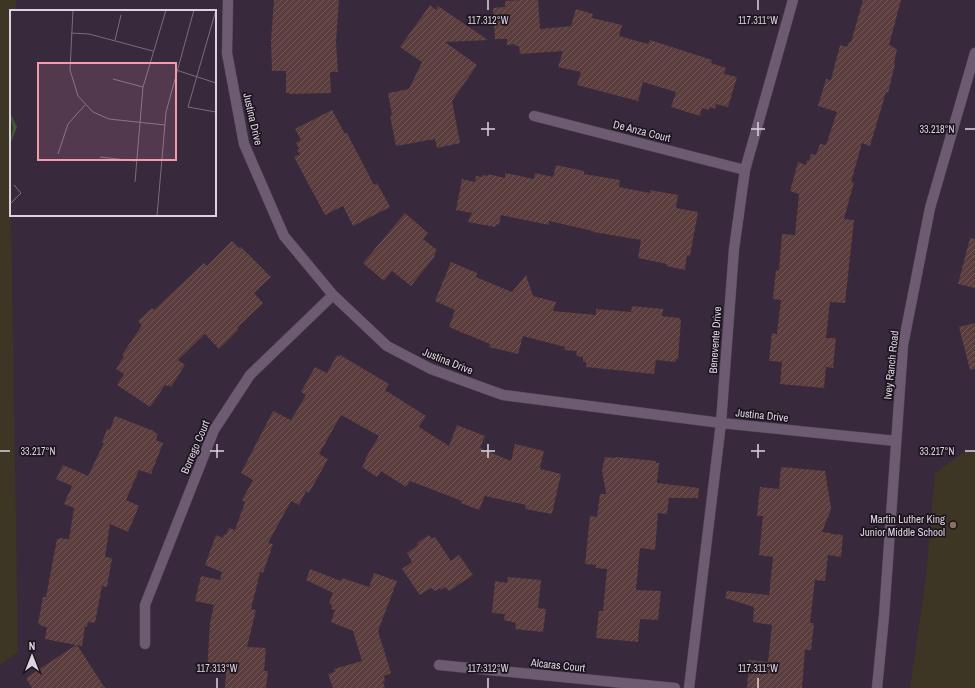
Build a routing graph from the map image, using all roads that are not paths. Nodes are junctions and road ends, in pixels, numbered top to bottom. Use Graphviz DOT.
graph roads {
  1 [pos="228,0"];
  2 [pos="793,0"];
  3 [pos="975,54"];
  4 [pos="534,116"];
  5 [pos="745,170"];
  6 [pos="333,296"];
  7 [pos="721,423"];
  8 [pos="896,441"];
  9 [pos="145,644"];
  10 [pos="439,665"];
  11 [pos="675,688"];
  12 [pos="689,688"];
  13 [pos="877,688"];
  1 -- 6 [label="street, Justina Drive"];
  2 -- 5 [label="street, Benevente Drive"];
  3 -- 8 [label="street, Ivey Ranch Road"];
  4 -- 5 [label="street, De Anza Court"];
  5 -- 7 [label="street, Benevente Drive"];
  6 -- 7 [label="street, Justina Drive"];
  6 -- 9 [label="street, Borrego Court"];
  7 -- 8 [label="street, Justina Drive"];
  7 -- 12 [label="street, Benevente Drive"];
  8 -- 13 [label="street, Ivey Ranch Road"];
  10 -- 11 [label="street, Alcaras Court"];
}
